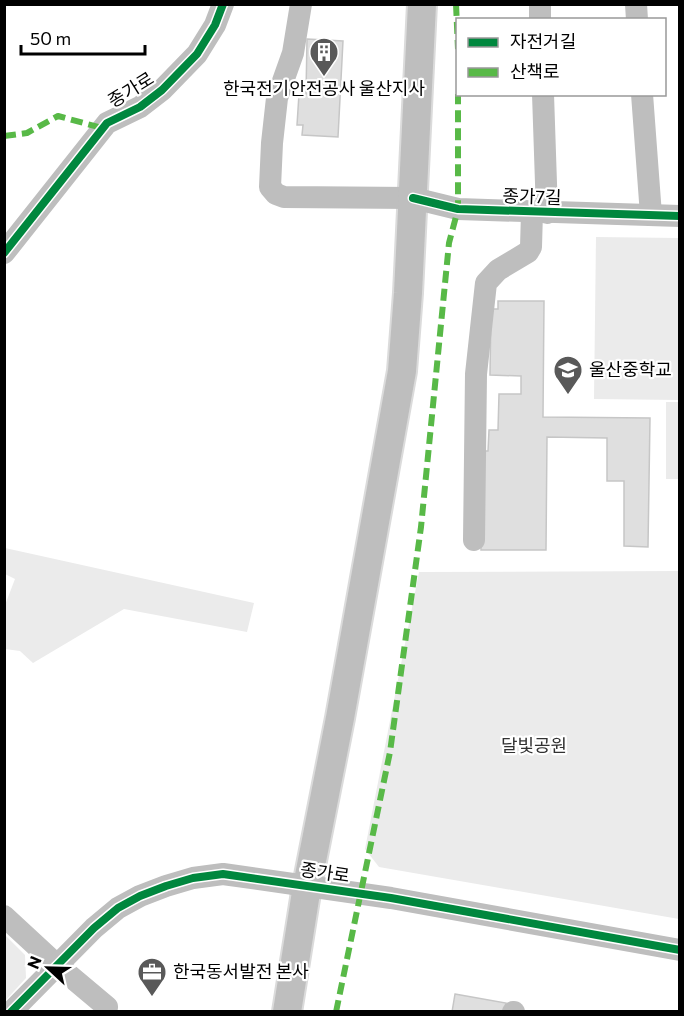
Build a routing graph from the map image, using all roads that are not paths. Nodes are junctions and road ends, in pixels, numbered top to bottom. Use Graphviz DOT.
graph roads {
  1 [pos="224,4"];
  2 [pos="301,4"];
  3 [pos="422,4"];
  4 [pos="543,96"];
  5 [pos="642,96"];
  6 [pos="413,198"];
  7 [pos="540,212"];
  8 [pos="651,215"];
  9 [pos="680,216"];
  10 [pos="4,253"];
  11 [pos="474,540"];
  12 [pos="307,886"];
  13 [pos="4,916"];
  14 [pos="680,950"];
  15 [pos="57,965"];
  16 [pos="11,1011"];
  17 [pos="106,1011"];
  18 [pos="287,1011"];
  1 -- 10 [label="street, 종가로"];
  2 -- 6 [label="street, 종가7길"];
  3 -- 6 [label="main road, 종가로"];
  4 -- 7 [label="street"];
  5 -- 8 [label="street"];
  6 -- 7 [label="street, 종가7길"];
  6 -- 12 [label="main road, 종가로"];
  7 -- 8 [label="street, 종가7길"];
  7 -- 11 [label="street"];
  8 -- 9 [label="street, 종가7길"];
  12 -- 14 [label="street, 종가로"];
  12 -- 15 [label="street, 종가로"];
  12 -- 18 [label="main road, 종가로"];
  13 -- 15 [label="street"];
  15 -- 16 [label="street, 종가로"];
  15 -- 17 [label="street"];
}
